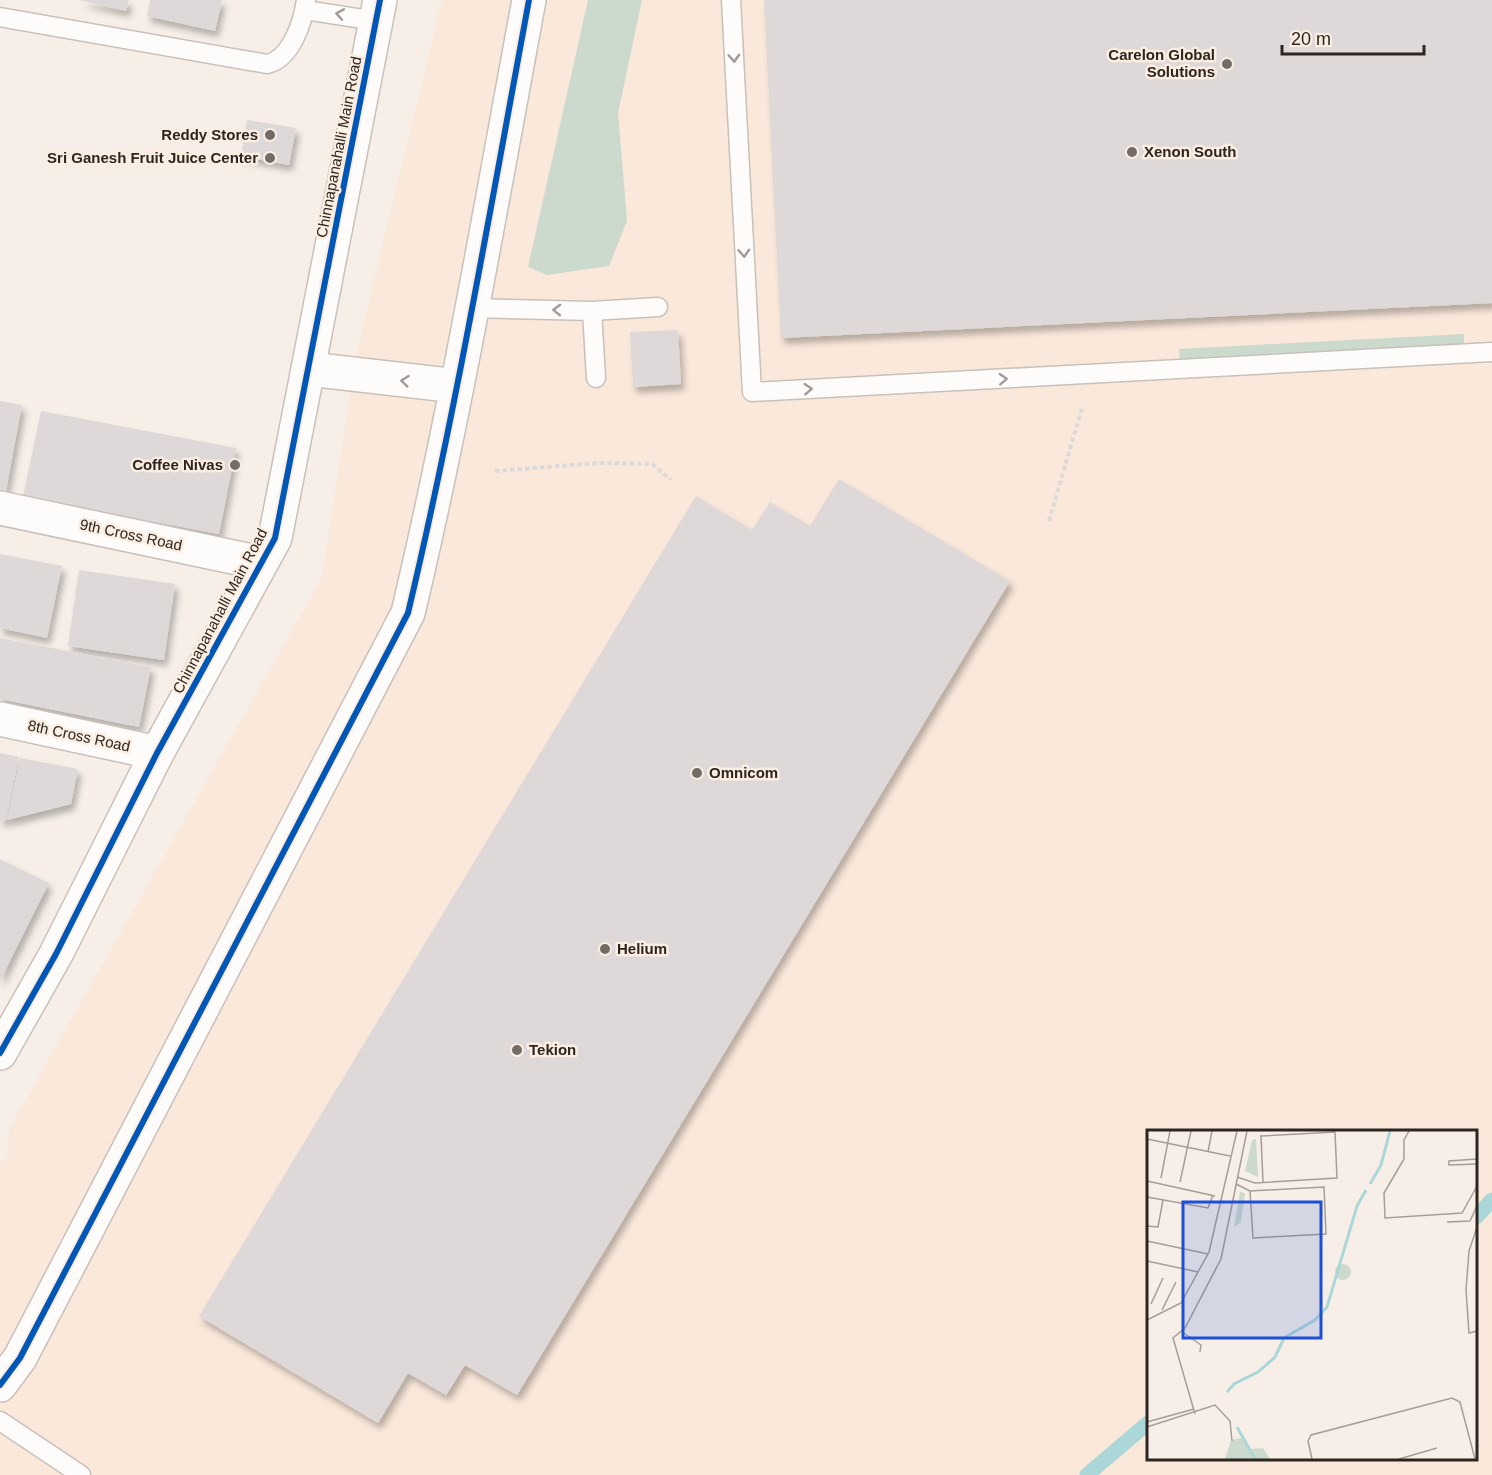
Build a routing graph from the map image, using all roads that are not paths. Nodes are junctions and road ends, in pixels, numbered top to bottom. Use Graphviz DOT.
graph roads {
  1 [pos="529,0"];
  2 [pos="731,0"];
  3 [pos="305,5"];
  4 [pos="378,10"];
  5 [pos="0,17"];
  6 [pos="658,307"];
  7 [pos="471,308"];
  8 [pos="592,311"];
  9 [pos="1492,352"];
  10 [pos="309,369"];
  11 [pos="596,378"];
  12 [pos="457,387"];
  13 [pos="0,508"];
  14 [pos="261,562"];
  15 [pos="0,719"];
  16 [pos="158,753"];
  17 [pos="0,1053"];
  18 [pos="0,1385"];
  19 [pos="0,1422"];
  20 [pos="81,1475"];
  1 -- 7 [label="street"];
  2 -- 9 [label="lane, one-way"];
  4 -- 3 [label="lane, one-way"];
  3 -- 5 [label="lane"];
  4 -- 10 [label="street, Chinnapanahalli Main Road"];
  6 -- 8 [label="lane"];
  8 -- 7 [label="lane, one-way"];
  7 -- 12 [label="street"];
  8 -- 11 [label="lane"];
  12 -- 10 [label="street, one-way"];
  10 -- 14 [label="street, Chinnapanahalli Main Road"];
  12 -- 18 [label="street"];
  13 -- 14 [label="street, 9th Cross Road"];
  14 -- 16 [label="street, Chinnapanahalli Main Road"];
  15 -- 16 [label="street, 8th Cross Road"];
  16 -- 17 [label="street, Chinnapanahalli Main Road"];
  19 -- 20 [label="lane"];
}
